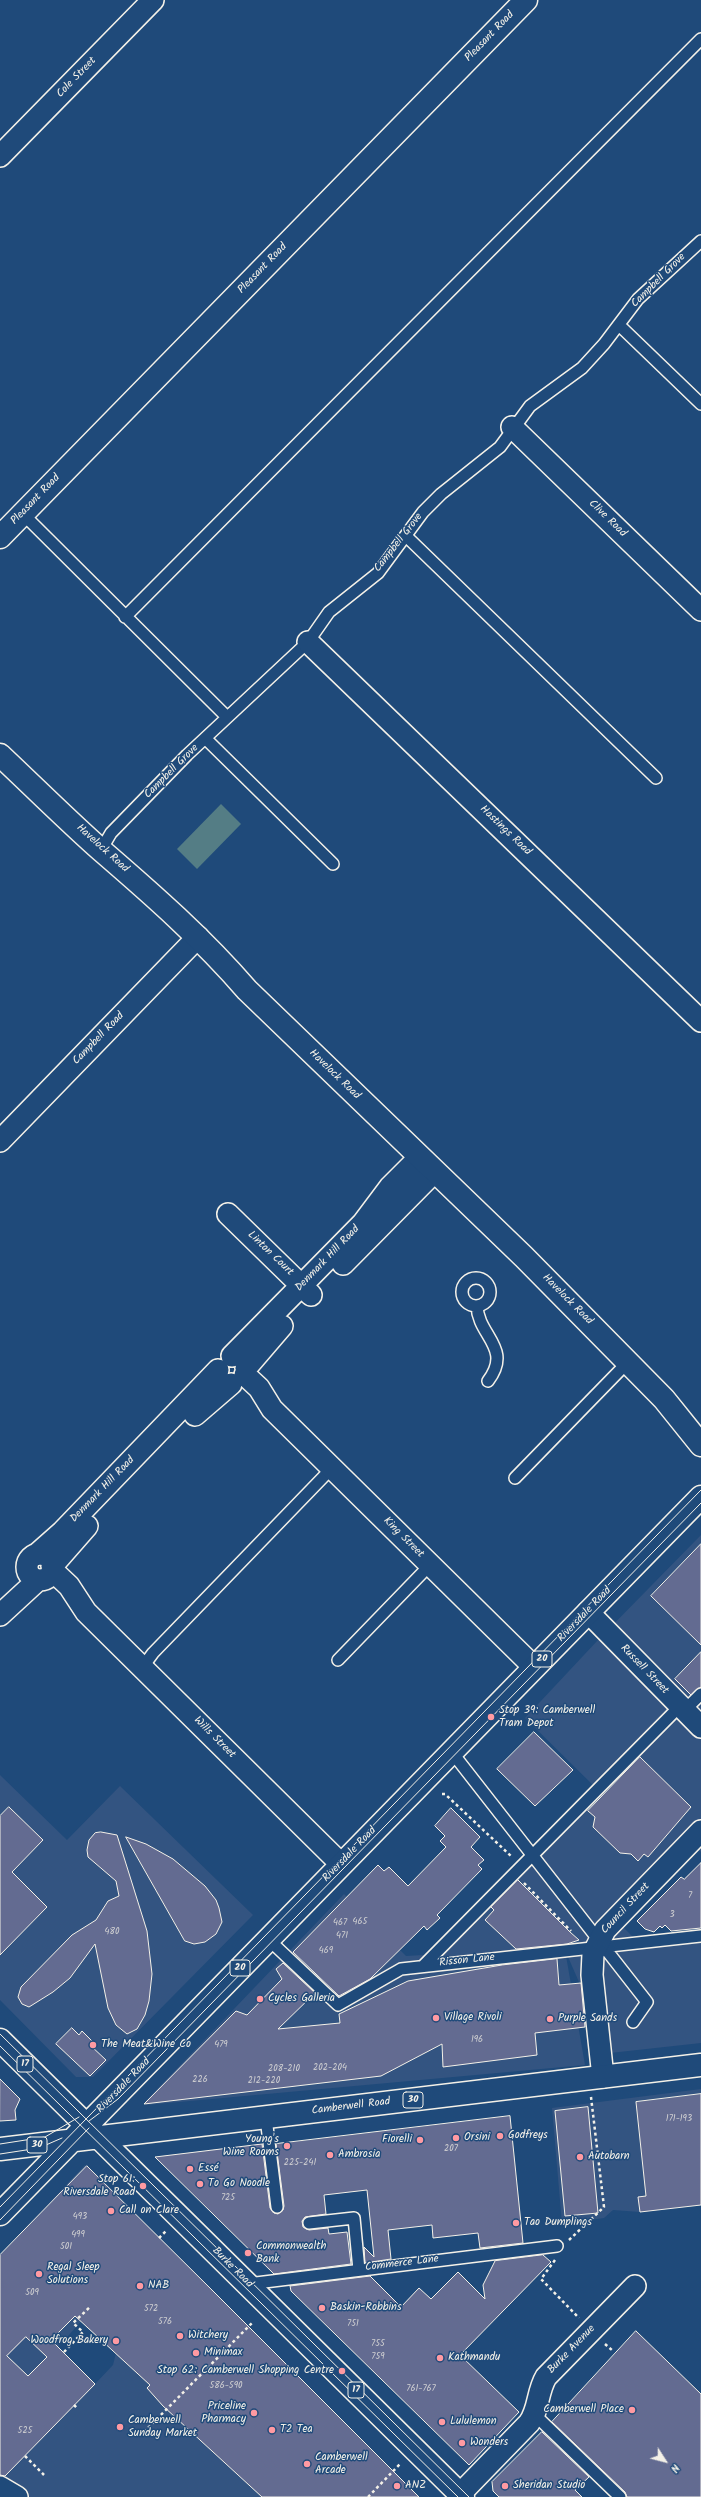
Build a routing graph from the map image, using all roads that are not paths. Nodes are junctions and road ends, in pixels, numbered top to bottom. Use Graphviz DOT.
graph roads {
  1 [pos="153,0"];
  2 [pos="526,0"];
  3 [pos="701,39"];
  4 [pos="0,156"];
  5 [pos="701,241"];
  6 [pos="619,325"];
  7 [pos="701,404"];
  8 [pos="512,428"];
  9 [pos="23,514"];
  10 [pos="406,536"];
  11 [pos="0,537"];
  12 [pos="701,610"];
  13 [pos="125,617"];
  14 [pos="308,642"];
  15 [pos="227,717"];
  16 [pos="206,739"];
  17 [pos="0,755"];
  18 [pos="656,778"];
  19 [pos="102,850"];
  20 [pos="333,864"];
  21 [pos="198,937"];
  22 [pos="701,1021"];
  23 [pos="0,1141"];
  24 [pos="426,1165"];
  25 [pos="228,1214"];
  26 [pos="307,1290"];
  27 [pos="477,1306"];
  28 [pos="628,1362"];
  29 [pos="235,1372"];
  30 [pos="488,1381"];
  31 [pos="664,1399"];
  32 [pos="701,1424"];
  33 [pos="701,1445"];
  34 [pos="332,1468"];
  35 [pos="515,1478"];
  36 [pos="701,1497"];
  37 [pos="430,1565"];
  38 [pos="41,1570"];
  39 [pos="0,1595"];
  40 [pos="588,1612"];
  41 [pos="0,1616"];
  42 [pos="338,1660"];
  43 [pos="534,1667"];
  44 [pos="142,1668"];
  45 [pos="701,1694"];
  46 [pos="682,1708"];
  47 [pos="701,1727"];
  48 [pos="451,1751"];
  49 [pos="701,1831"];
  50 [pos="531,1855"];
  51 [pos="341,1864"];
  52 [pos="701,1936"];
  53 [pos="268,1939"];
  54 [pos="595,1946"];
  55 [pos="423,1966"];
  56 [pos="633,2022"];
  57 [pos="0,2040"];
  58 [pos="701,2065"];
  59 [pos="596,2078"];
  60 [pos="266,2118"];
  61 [pos="92,2131"];
  62 [pos="70,2141"];
  63 [pos="0,2149"];
  64 [pos="277,2207"];
  65 [pos="0,2214"];
  66 [pos="309,2223"];
  67 [pos="560,2249"];
  68 [pos="359,2270"];
  69 [pos="248,2284"];
  70 [pos="634,2286"];
  71 [pos="534,2415"];
  72 [pos="0,2487"];
  73 [pos="461,2495"];
  74 [pos="17,2497"];
  75 [pos="620,2497"];
  1 -- 4 [label="street, Cole Street"];
  2 -- 9 [label="main road, Pleasant Road"];
  3 -- 13 [label="lane"];
  5 -- 6 [label="lane, Campbell Grove"];
  6 -- 7 [label="lane"];
  6 -- 8 [label="lane, Campbell Grove"];
  8 -- 10 [label="lane, Campbell Grove"];
  8 -- 12 [label="street, Clive Road"];
  9 -- 11 [label="main road, Pleasant Road"];
  9 -- 13 [label="lane"];
  10 -- 14 [label="lane, Campbell Grove"];
  10 -- 18 [label="lane"];
  13 -- 15 [label="lane"];
  14 -- 15 [label="lane, Campbell Grove"];
  14 -- 22 [label="street, Hastings Road"];
  15 -- 16 [label="lane, Campbell Grove"];
  16 -- 19 [label="lane, Campbell Grove"];
  16 -- 20 [label="lane"];
  17 -- 19 [label="main road, Havelock Road"];
  19 -- 21 [label="main road, Havelock Road"];
  21 -- 23 [label="street, Campbell Road"];
  21 -- 24 [label="main road, Havelock Road"];
  24 -- 26 [label="street, Denmark Hill Road"];
  24 -- 28 [label="main road, Havelock Road"];
  25 -- 26 [label="street, Linton Court"];
  26 -- 29 [label="street, Denmark Hill Road"];
  27 -- 30 [label="lane"];
  28 -- 31 [label="main road, Havelock Road"];
  28 -- 35 [label="lane"];
  29 -- 34 [label="street, King Street"];
  29 -- 38 [label="street, Denmark Hill Road"];
  31 -- 32 [label="main road, Havelock Road"];
  31 -- 33 [label="main road, Havelock Road"];
  34 -- 37 [label="street, King Street"];
  34 -- 44 [label="lane"];
  36 -- 40 [label="main road, Riversdale Road / 20"];
  37 -- 42 [label="lane"];
  37 -- 43 [label="street, King Street"];
  38 -- 39 [label="street, Denmark Hill Road"];
  38 -- 41 [label="street, Denmark Hill Road"];
  38 -- 44 [label="street, Wills Street"];
  40 -- 43 [label="main road, Riversdale Road / 20"];
  40 -- 46 [label="street, Russell Street"];
  43 -- 48 [label="main road, Riversdale Road / 20"];
  44 -- 51 [label="street, Wills Street"];
  45 -- 46 [label="lane"];
  46 -- 47 [label="street, Russell Street"];
  46 -- 50 [label="lane"];
  48 -- 50 [label="lane"];
  48 -- 51 [label="main road, Riversdale Road / 20"];
  49 -- 54 [label="street, Council Street"];
  50 -- 54 [label="lane"];
  50 -- 55 [label="lane"];
  51 -- 53 [label="main road, Riversdale Road / 20"];
  52 -- 54 [label="lane, Risson Lane"];
  53 -- 55 [label="lane, Risson Lane"];
  53 -- 61 [label="main road, Riversdale Road / 20"];
  54 -- 55 [label="lane, Risson Lane"];
  54 -- 56 [label="lane"];
  54 -- 59 [label="street"];
  57 -- 61 [label="main road, Burke Road / 17"];
  58 -- 59 [label="main road, Camberwell Road / 30"];
  59 -- 60 [label="main road, Camberwell Road / 30"];
  60 -- 61 [label="main road, Camberwell Road / 30"];
  60 -- 64 [label="lane"];
  61 -- 62 [label="main road, Riversdale Road / 20"];
  61 -- 69 [label="main road, Burke Road / 17"];
  62 -- 63 [label="main road, 30"];
  62 -- 65 [label="main road, Riversdale Road / 20"];
  66 -- 68 [label="lane"];
  67 -- 68 [label="lane, Commerce Lane"];
  68 -- 69 [label="lane, Commerce Lane"];
  69 -- 73 [label="main road, Burke Road / 17"];
  70 -- 71 [label="street, Burke Avenue"];
  71 -- 73 [label="street, Burke Avenue"];
  71 -- 75 [label="lane"];
  72 -- 74 [label="street"];
}
